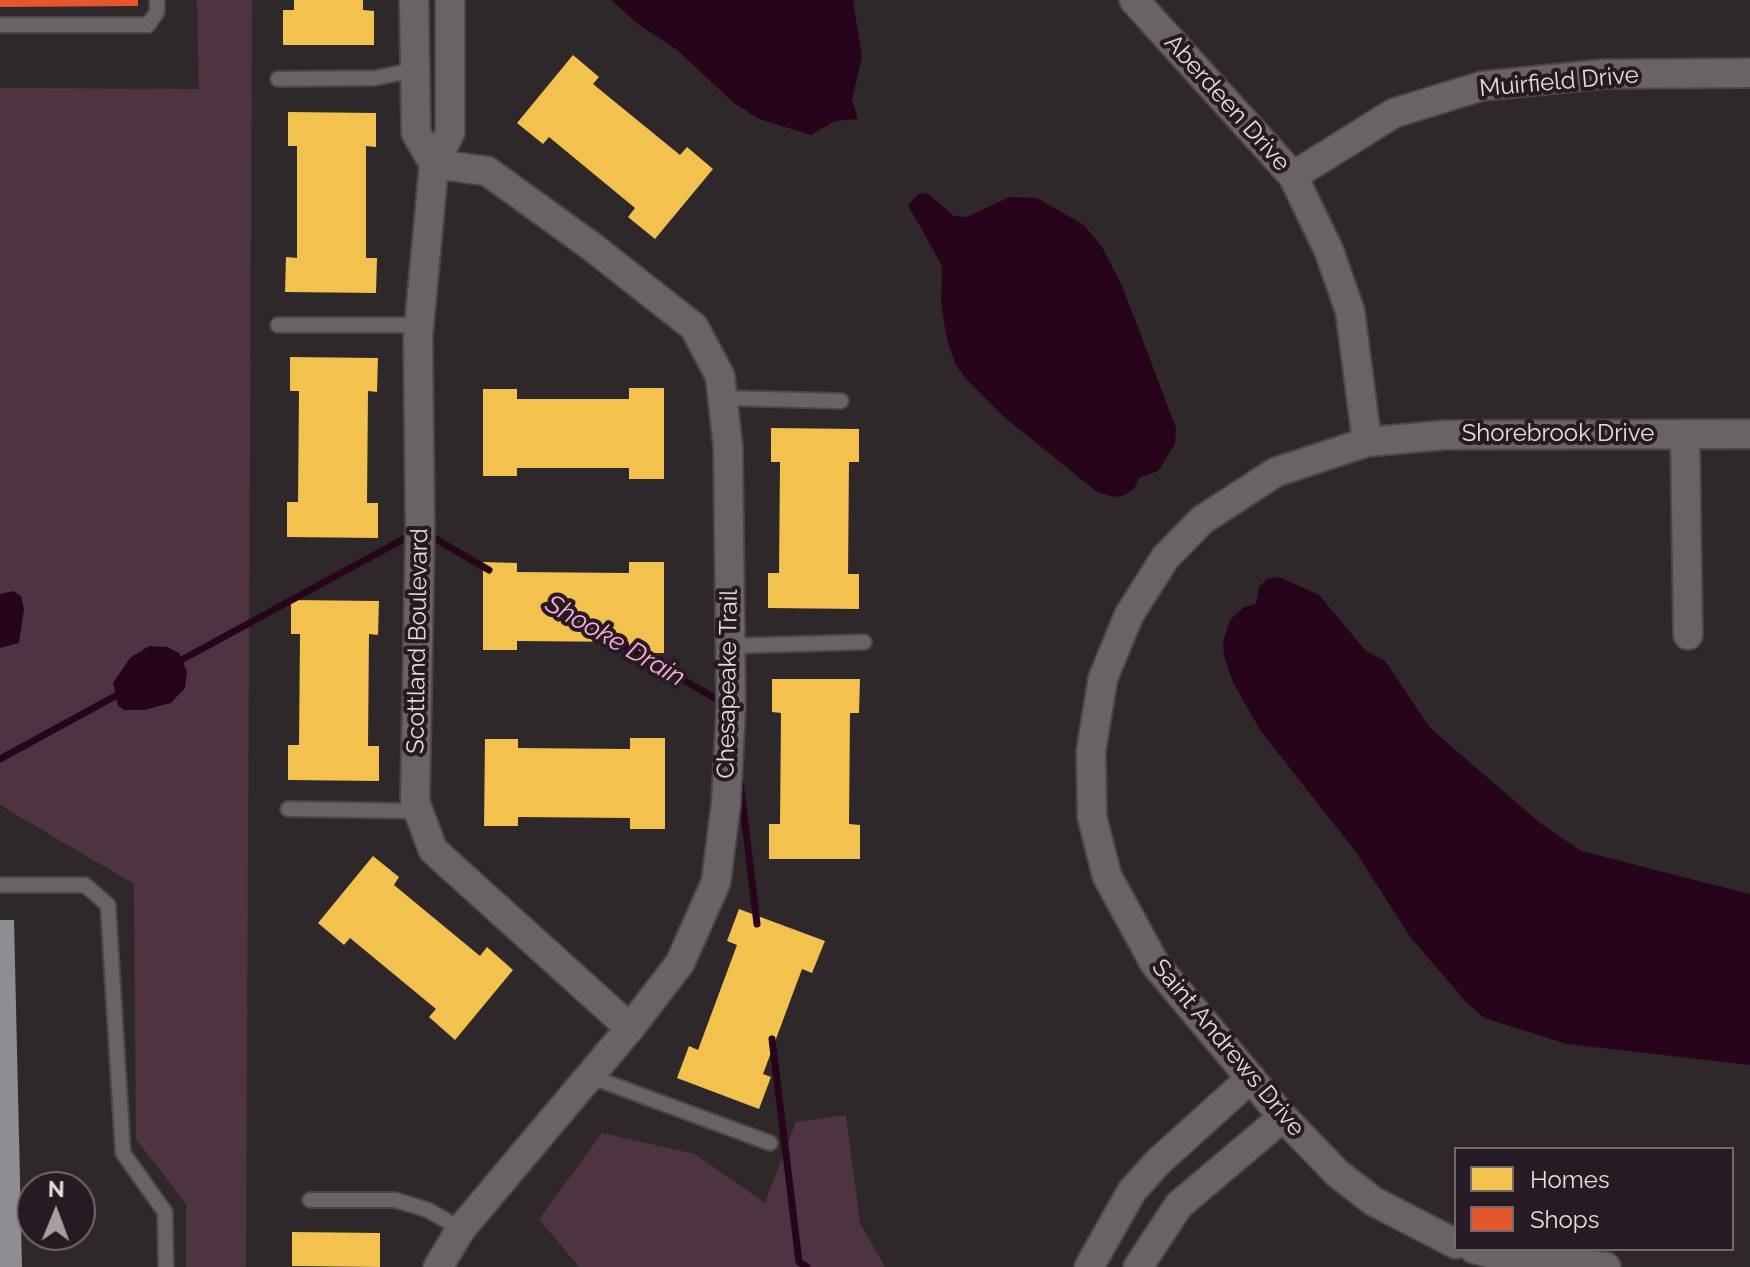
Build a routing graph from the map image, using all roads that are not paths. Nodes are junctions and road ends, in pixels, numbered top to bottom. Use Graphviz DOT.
graph roads {
  1 [pos="157,0"];
  2 [pos="414,0"];
  3 [pos="450,0"];
  4 [pos="1134,0"];
  5 [pos="0,25"];
  6 [pos="450,68"];
  7 [pos="414,70"];
  8 [pos="1750,73"];
  9 [pos="278,79"];
  10 [pos="434,164"];
  11 [pos="1293,176"];
  12 [pos="278,325"];
  13 [pos="419,325"];
  14 [pos="722,398"];
  15 [pos="841,401"];
  16 [pos="1685,434"];
  17 [pos="1750,434"];
  18 [pos="1367,442"];
  19 [pos="1688,635"];
  20 [pos="864,642"];
  21 [pos="730,646"];
  22 [pos="288,809"];
  23 [pos="419,811"];
  24 [pos="0,885"];
  25 [pos="630,1028"];
  26 [pos="589,1076"];
  27 [pos="1251,1078"];
  28 [pos="1283,1117"];
  29 [pos="770,1143"];
  30 [pos="310,1200"];
  31 [pos="461,1229"];
  32 [pos="1454,1243"];
  33 [pos="1489,1251"];
  34 [pos="1093,1257"];
  35 [pos="1138,1266"];
  36 [pos="166,1267"];
  37 [pos="438,1267"];
  38 [pos="1606,1267"];
  1 -- 5 [label="lane"];
  2 -- 7 [label="street"];
  3 -- 6 [label="street, Scottland Boulevard"];
  4 -- 11 [label="street, Aberdeen Drive"];
  6 -- 7 [label="street"];
  6 -- 10 [label="street, Scottland Boulevard"];
  7 -- 9 [label="lane"];
  7 -- 10 [label="street"];
  8 -- 11 [label="street, Muirfield Drive"];
  10 -- 13 [label="street, Scottland Boulevard"];
  10 -- 14 [label="street, Chesapeake Trail"];
  11 -- 18 [label="street, Aberdeen Drive"];
  12 -- 13 [label="lane"];
  13 -- 23 [label="street, Scottland Boulevard"];
  14 -- 15 [label="lane"];
  14 -- 21 [label="street, Chesapeake Trail"];
  16 -- 17 [label="street, Shorebrook Drive"];
  16 -- 18 [label="street, Shorebrook Drive"];
  16 -- 19 [label="street"];
  18 -- 27 [label="street, Saint Andrews Drive"];
  20 -- 21 [label="lane"];
  21 -- 25 [label="street, Chesapeake Trail"];
  22 -- 23 [label="lane"];
  23 -- 25 [label="street, Scottland Boulevard"];
  24 -- 36 [label="lane"];
  25 -- 26 [label="street, Chesapeake Trail"];
  26 -- 29 [label="lane"];
  26 -- 31 [label="street, Chesapeake Trail"];
  27 -- 28 [label="street, Saint Andrews Drive"];
  27 -- 34 [label="street"];
  28 -- 32 [label="street, Saint Andrews Drive"];
  28 -- 35 [label="street"];
  30 -- 31 [label="lane"];
  31 -- 37 [label="street, Chesapeake Trail"];
  33 -- 38 [label="street"];
  34 -- 35 [label="street"];
}
